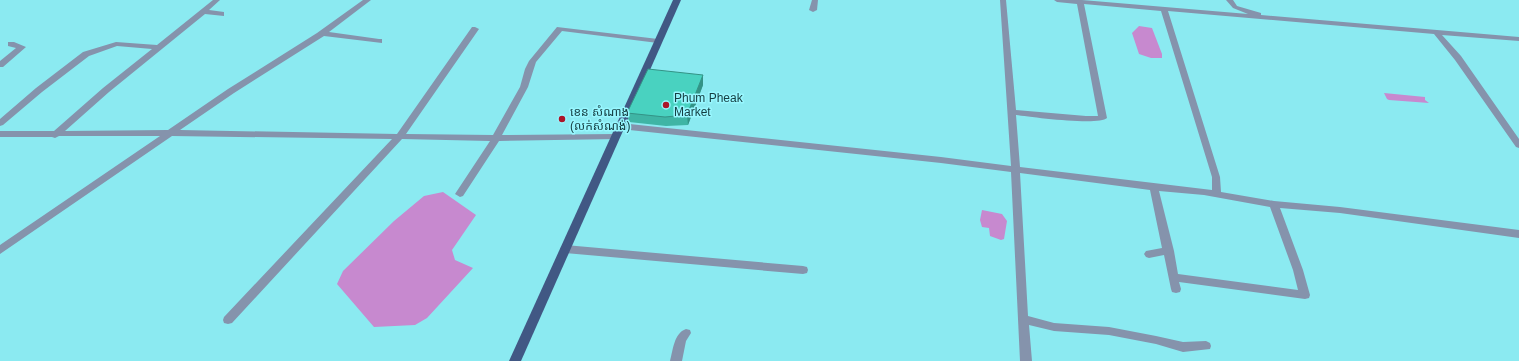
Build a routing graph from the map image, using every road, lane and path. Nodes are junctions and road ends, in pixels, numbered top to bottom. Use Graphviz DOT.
graph roads {
  1 [pos="217,0"];
  2 [pos="368,0"];
  3 [pos="677,0"];
  4 [pos="815,0"];
  5 [pos="1003,0"];
  6 [pos="1057,0"];
  7 [pos="1229,0"];
  8 [pos="1080,2"];
  9 [pos="813,10"];
  10 [pos="1164,10"];
  11 [pos="202,12"];
  12 [pos="221,14"];
  13 [pos="1260,18"];
  14 [pos="475,29"];
  15 [pos="321,33"];
  16 [pos="1437,33"];
  17 [pos="1519,40"];
  18 [pos="378,41"];
  19 [pos="658,41"];
  20 [pos="11,44"];
  21 [pos="159,47"];
  22 [pos="0,65"];
  23 [pos="1011,112"];
  24 [pos="0,123"];
  25 [pos="620,126"];
  26 [pos="0,134"];
  27 [pos="170,134"];
  28 [pos="55,135"];
  29 [pos="615,137"];
  30 [pos="399,138"];
  31 [pos="496,138"];
  32 [pos="1519,145"];
  33 [pos="1015,170"];
  34 [pos="1154,187"];
  35 [pos="460,194"];
  36 [pos="1217,194"];
  37 [pos="1274,204"];
  38 [pos="1519,234"];
  39 [pos="565,248"];
  40 [pos="0,250"];
  41 [pos="1169,251"];
  42 [pos="1149,254"];
  43 [pos="803,270"];
  44 [pos="1174,277"];
  45 [pos="1176,289"];
  46 [pos="1024,319"];
  47 [pos="228,320"];
  48 [pos="686,333"];
  49 [pos="1206,346"];
  50 [pos="515,361"];
  51 [pos="676,361"];
  52 [pos="1026,361"];
  1 -- 11 [label="street"];
  2 -- 15 [label="street"];
  3 -- 19 [label="main road"];
  4 -- 9 [label="street"];
  5 -- 23 [label="street"];
  6 -- 8 [label="street"];
  7 -- 13 [label="street"];
  8 -- 10 [label="street"];
  8 -- 23 [label="street"];
  10 -- 13 [label="street"];
  10 -- 36 [label="street"];
  11 -- 12 [label="street"];
  11 -- 21 [label="street"];
  13 -- 16 [label="street"];
  14 -- 30 [label="street"];
  15 -- 18 [label="street"];
  15 -- 27 [label="street"];
  16 -- 17 [label="street"];
  16 -- 32 [label="street"];
  19 -- 25 [label="main road"];
  19 -- 31 [label="street"];
  20 -- 22 [label="street"];
  21 -- 24 [label="street"];
  21 -- 28 [label="street"];
  23 -- 33 [label="street"];
  25 -- 29 [label="main road"];
  25 -- 33 [label="street"];
  26 -- 28 [label="street"];
  27 -- 28 [label="street"];
  27 -- 30 [label="street"];
  27 -- 40 [label="street"];
  29 -- 31 [label="street"];
  29 -- 39 [label="main road"];
  30 -- 31 [label="street"];
  30 -- 47 [label="street"];
  31 -- 35 [label="street"];
  33 -- 34 [label="street"];
  33 -- 46 [label="street"];
  34 -- 36 [label="street"];
  34 -- 41 [label="street"];
  36 -- 37 [label="street"];
  37 -- 38 [label="street"];
  37 -- 44 [label="street"];
  39 -- 43 [label="street"];
  39 -- 50 [label="main road"];
  41 -- 42 [label="street"];
  41 -- 44 [label="street"];
  44 -- 45 [label="street"];
  46 -- 49 [label="street"];
  46 -- 52 [label="street"];
  48 -- 51 [label="street"];
}
